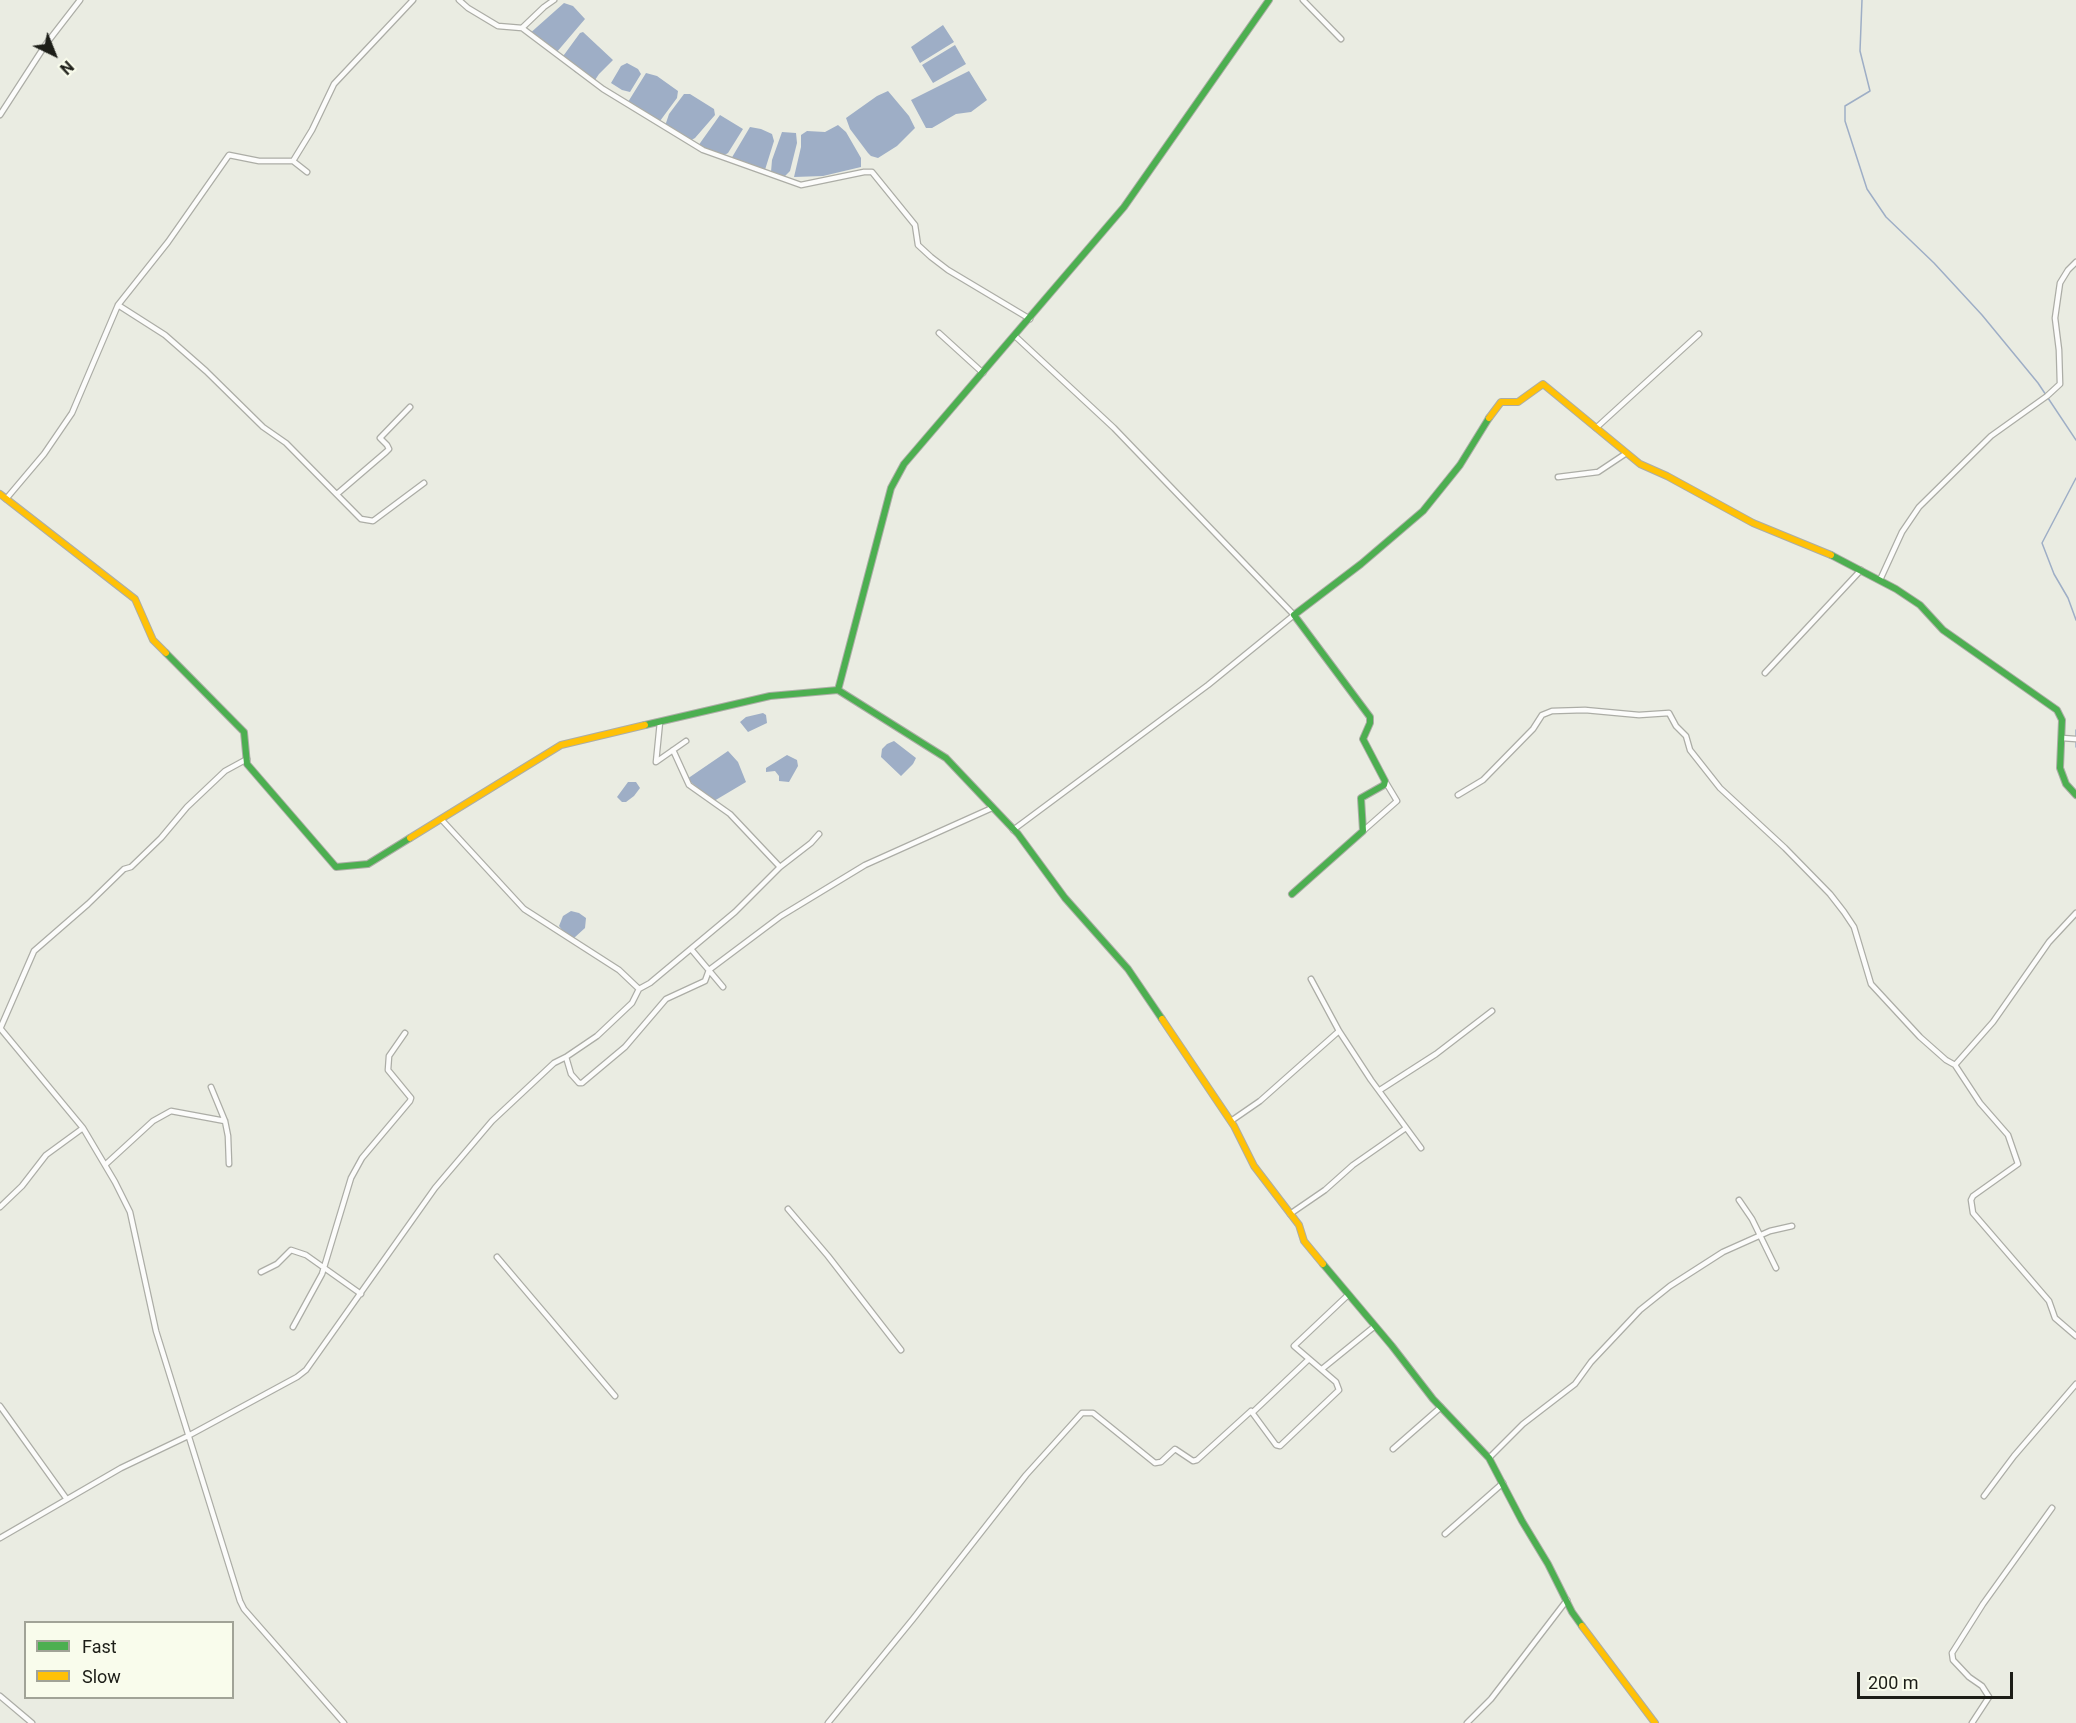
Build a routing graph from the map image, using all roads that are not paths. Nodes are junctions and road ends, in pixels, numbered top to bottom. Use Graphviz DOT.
graph roads {
  1 [pos="80,0"];
  2 [pos="413,0"];
  3 [pos="459,0"];
  4 [pos="554,0"];
  5 [pos="1269,0"];
  6 [pos="1303,0"];
  7 [pos="522,28"];
  8 [pos="1341,39"];
  9 [pos="0,115"];
  10 [pos="293,161"];
  11 [pos="307,172"];
  12 [pos="2076,262"];
  13 [pos="118,305"];
  14 [pos="1030,319"];
  15 [pos="939,333"];
  16 [pos="1699,334"];
  17 [pos="1015,336"];
  18 [pos="983,373"];
  19 [pos="410,406"];
  20 [pos="1596,428"];
  21 [pos="1624,454"];
  22 [pos="1558,477"];
  23 [pos="424,483"];
  24 [pos="0,494"];
  25 [pos="337,494"];
  26 [pos="6,500"];
  27 [pos="1861,570"];
  28 [pos="1880,580"];
  29 [pos="1294,615"];
  30 [pos="1765,673"];
  31 [pos="838,690"];
  32 [pos="660,722"];
  33 [pos="2062,738"];
  34 [pos="2076,739"];
  35 [pos="686,741"];
  36 [pos="673,750"];
  37 [pos="247,759"];
  38 [pos="1385,781"];
  39 [pos="1458,795"];
  40 [pos="2076,795"];
  41 [pos="992,808"];
  42 [pos="441,819"];
  43 [pos="1013,830"];
  44 [pos="1363,831"];
  45 [pos="819,834"];
  46 [pos="780,867"];
  47 [pos="1292,894"];
  48 [pos="2076,913"];
  49 [pos="691,949"];
  50 [pos="709,970"];
  51 [pos="1311,979"];
  52 [pos="723,987"];
  53 [pos="639,989"];
  54 [pos="1492,1011"];
  55 [pos="0,1029"];
  56 [pos="1339,1032"];
  57 [pos="405,1033"];
  58 [pos="566,1057"];
  59 [pos="1955,1065"];
  60 [pos="212,1086"];
  61 [pos="1380,1090"];
  62 [pos="225,1121"];
  63 [pos="1231,1121"];
  64 [pos="83,1128"];
  65 [pos="1406,1128"];
  66 [pos="1421,1149"];
  67 [pos="105,1164"];
  68 [pos="229,1164"];
  69 [pos="1739,1200"];
  70 [pos="0,1207"];
  71 [pos="788,1209"];
  72 [pos="1290,1214"];
  73 [pos="1792,1226"];
  74 [pos="1760,1235"];
  75 [pos="497,1257"];
  76 [pos="323,1267"];
  77 [pos="1776,1268"];
  78 [pos="261,1272"];
  79 [pos="361,1294"];
  80 [pos="1348,1295"];
  81 [pos="1375,1326"];
  82 [pos="293,1327"];
  83 [pos="2076,1336"];
  84 [pos="901,1350"];
  85 [pos="1309,1359"];
  86 [pos="1322,1370"];
  87 [pos="2076,1384"];
  88 [pos="615,1396"];
  89 [pos="0,1406"];
  90 [pos="1441,1407"];
  91 [pos="1253,1412"];
  92 [pos="188,1436"];
  93 [pos="1393,1449"];
  94 [pos="1489,1458"];
  95 [pos="1503,1483"];
  96 [pos="1984,1496"];
  97 [pos="66,1498"];
  98 [pos="2052,1508"];
  99 [pos="1445,1534"];
  100 [pos="0,1538"];
  101 [pos="1567,1600"];
  102 [pos="0,1696"];
  103 [pos="32,1723"];
  104 [pos="344,1723"];
  105 [pos="828,1723"];
  106 [pos="1467,1723"];
  107 [pos="1655,1723"];
  108 [pos="1972,1723"];
  1 -- 9 [label="street"];
  2 -- 10 [label="street"];
  3 -- 7 [label="street"];
  4 -- 7 [label="street"];
  5 -- 14 [label="street"];
  6 -- 8 [label="street"];
  7 -- 14 [label="street"];
  10 -- 11 [label="street"];
  10 -- 13 [label="street"];
  12 -- 28 [label="street"];
  13 -- 25 [label="street"];
  13 -- 26 [label="street"];
  14 -- 17 [label="street"];
  15 -- 18 [label="street"];
  16 -- 20 [label="street"];
  17 -- 18 [label="street"];
  17 -- 29 [label="street"];
  18 -- 31 [label="street"];
  19 -- 25 [label="street"];
  20 -- 21 [label="street"];
  20 -- 29 [label="street"];
  21 -- 22 [label="street"];
  21 -- 27 [label="street"];
  23 -- 25 [label="street"];
  24 -- 26 [label="street"];
  26 -- 37 [label="street"];
  27 -- 28 [label="street"];
  27 -- 30 [label="street"];
  28 -- 33 [label="street"];
  29 -- 38 [label="street"];
  29 -- 43 [label="street"];
  31 -- 32 [label="street"];
  31 -- 41 [label="street"];
  32 -- 36 [label="street"];
  32 -- 42 [label="street"];
  33 -- 34 [label="street"];
  33 -- 40 [label="street"];
  35 -- 36 [label="street"];
  36 -- 46 [label="street"];
  37 -- 42 [label="street"];
  37 -- 55 [label="street"];
  38 -- 44 [label="street"];
  38 -- 44 [label="street"];
  39 -- 59 [label="street"];
  41 -- 43 [label="street"];
  41 -- 50 [label="street"];
  42 -- 53 [label="street"];
  43 -- 63 [label="street"];
  44 -- 47 [label="street"];
  45 -- 46 [label="street"];
  46 -- 49 [label="street"];
  48 -- 59 [label="street"];
  49 -- 50 [label="street"];
  49 -- 53 [label="street"];
  50 -- 52 [label="street"];
  50 -- 58 [label="street"];
  51 -- 56 [label="street"];
  53 -- 58 [label="street"];
  54 -- 61 [label="street"];
  55 -- 64 [label="street"];
  56 -- 61 [label="street"];
  56 -- 63 [label="street"];
  57 -- 76 [label="street"];
  58 -- 79 [label="street"];
  59 -- 83 [label="street"];
  60 -- 62 [label="street"];
  61 -- 65 [label="street"];
  62 -- 67 [label="street"];
  62 -- 68 [label="street"];
  63 -- 72 [label="street"];
  64 -- 67 [label="street"];
  64 -- 70 [label="street"];
  65 -- 66 [label="street"];
  65 -- 72 [label="street"];
  67 -- 92 [label="street"];
  69 -- 74 [label="street"];
  71 -- 84 [label="street"];
  72 -- 80 [label="street"];
  73 -- 74 [label="street"];
  74 -- 77 [label="street"];
  74 -- 94 [label="street"];
  75 -- 88 [label="street"];
  76 -- 78 [label="street"];
  76 -- 79 [label="street"];
  76 -- 82 [label="street"];
  79 -- 92 [label="street"];
  80 -- 81 [label="street"];
  80 -- 85 [label="street"];
  81 -- 86 [label="street"];
  81 -- 90 [label="street"];
  85 -- 86 [label="street"];
  85 -- 91 [label="street"];
  86 -- 91 [label="street"];
  87 -- 96 [label="street"];
  89 -- 97 [label="street"];
  90 -- 93 [label="street"];
  90 -- 94 [label="street"];
  91 -- 105 [label="street"];
  92 -- 97 [label="street"];
  92 -- 104 [label="street"];
  94 -- 95 [label="street"];
  95 -- 99 [label="street"];
  95 -- 101 [label="street"];
  97 -- 100 [label="street"];
  98 -- 108 [label="street"];
  101 -- 106 [label="street"];
  101 -- 107 [label="street"];
  102 -- 103 [label="street"];
}
